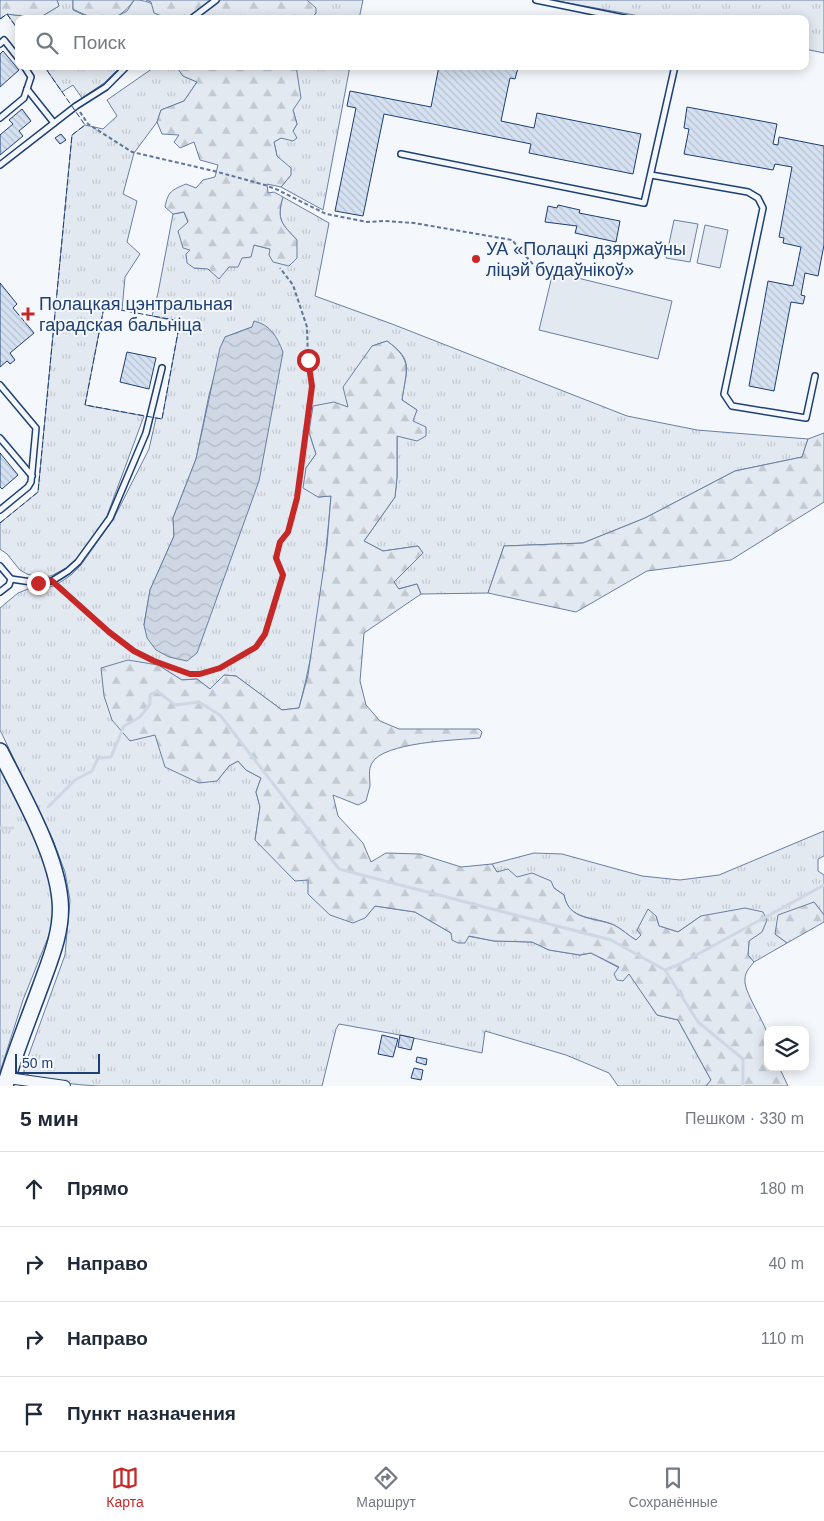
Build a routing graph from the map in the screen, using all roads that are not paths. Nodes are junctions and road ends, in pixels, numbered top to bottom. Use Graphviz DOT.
graph roads {
  1 [pos="216,0"];
  2 [pos="536,0"];
  3 [pos="196,15"];
  4 [pos="609,15"];
  5 [pos="0,44"];
  6 [pos="15,54"];
  7 [pos="27,70"];
  8 [pos="123,70"];
  9 [pos="674,70"];
  10 [pos="27,89"];
  11 [pos="0,118"];
  12 [pos="54,124"];
  13 [pos="401,154"];
  14 [pos="0,165"];
  15 [pos="651,175"];
  16 [pos="162,368"];
  17 [pos="815,376"];
  18 [pos="0,385"];
  19 [pos="0,438"];
  20 [pos="32,476"];
  21 [pos="0,509"];
  22 [pos="0,566"];
  23 [pos="11,579"];
  24 [pos="0,592"];
  25 [pos="0,751"];
  26 [pos="6,1082"];
  27 [pos="65,1086"];
  1 -- 3 [label="lane"];
  2 -- 4 [label="lane"];
  5 -- 6 [label="lane"];
  7 -- 10 [label="lane"];
  8 -- 12 [label="lane"];
  9 -- 15 [label="lane"];
  10 -- 11 [label="lane"];
  10 -- 12 [label="lane"];
  12 -- 14 [label="lane"];
  13 -- 15 [label="lane"];
  15 -- 17 [label="lane"];
  16 -- 23 [label="lane"];
  18 -- 20 [label="lane"];
  19 -- 20 [label="lane"];
  20 -- 21 [label="lane"];
  22 -- 23 [label="lane"];
  23 -- 24 [label="lane"];
  25 -- 26 [label="main road"];
  26 -- 27 [label="street"];
}
